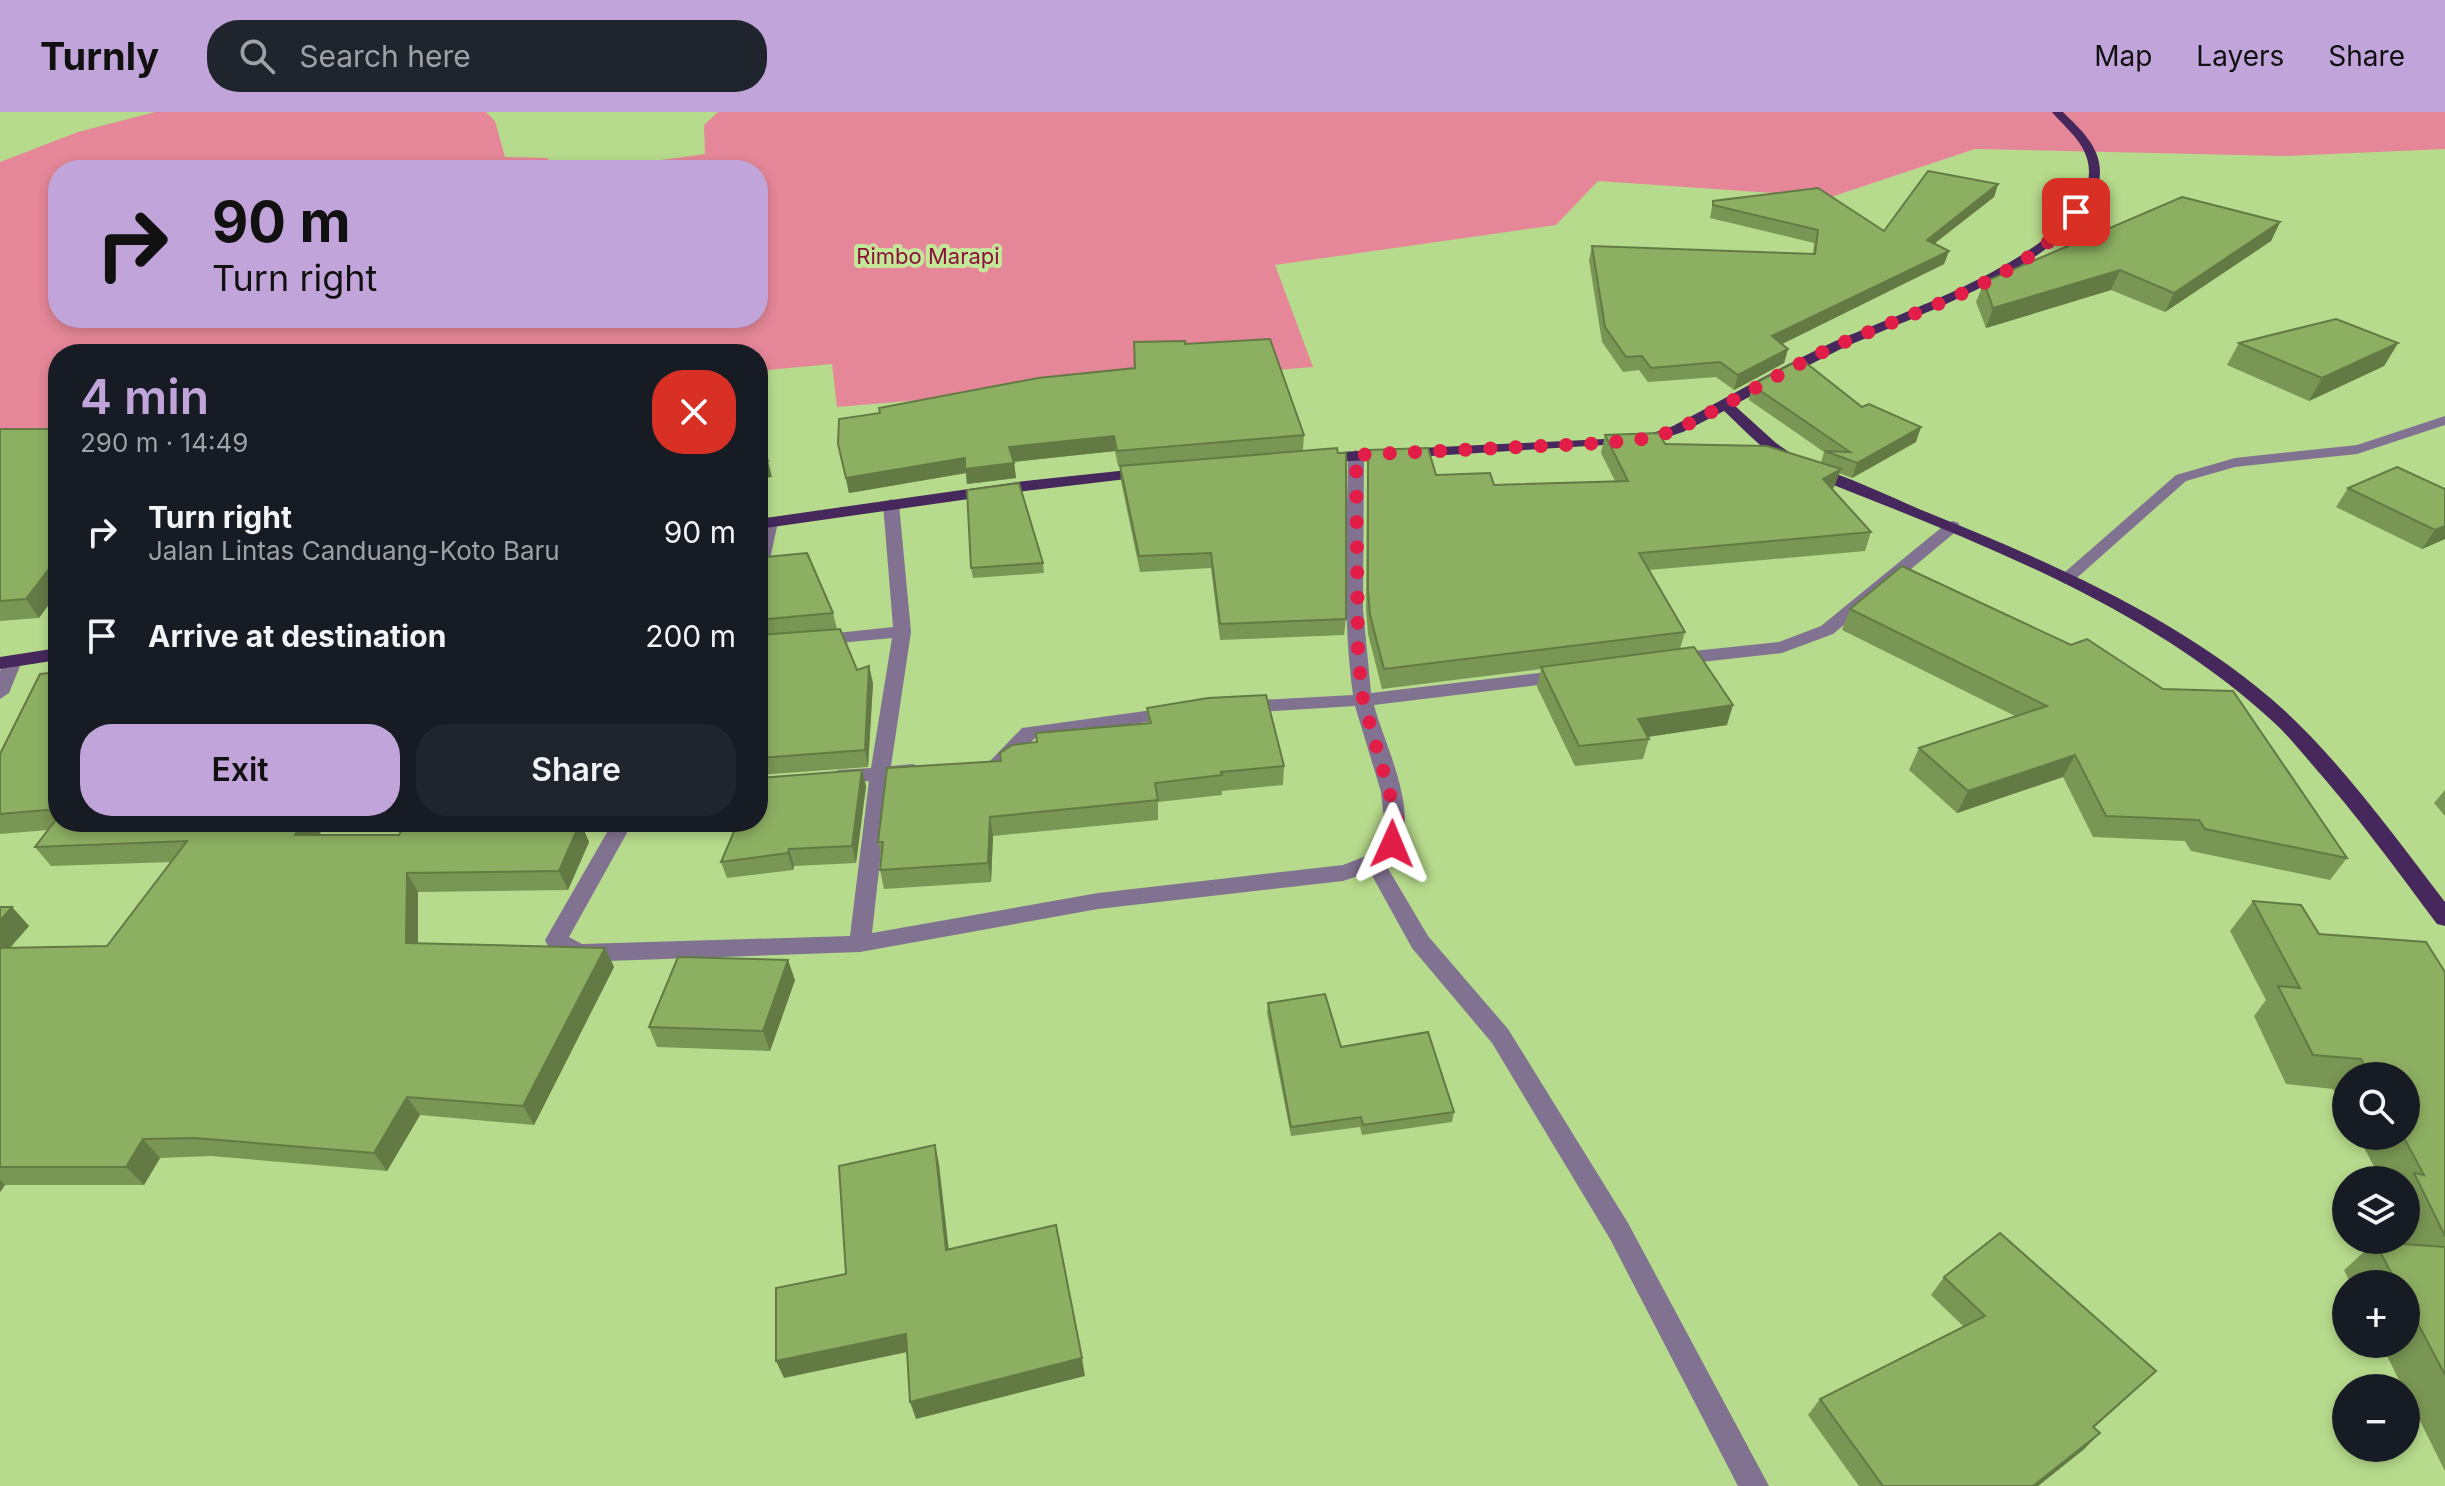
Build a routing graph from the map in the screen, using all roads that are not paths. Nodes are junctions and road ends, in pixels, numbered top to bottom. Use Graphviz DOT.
graph roads {
  1 [pos="2057,112"];
  2 [pos="1726,405"];
  3 [pos="2445,420"];
  4 [pos="1652,438"];
  5 [pos="1682,443"];
  6 [pos="1356,455"];
  7 [pos="1759,458"];
  8 [pos="1296,460"];
  9 [pos="1802,467"];
  10 [pos="1160,472"];
  11 [pos="891,504"];
  12 [pos="768,522"];
  13 [pos="1953,526"];
  14 [pos="2065,579"];
  15 [pos="902,632"];
  16 [pos="801,641"];
  17 [pos="48,656"];
  18 [pos="6,662"];
  19 [pos="1649,663"];
  20 [pos="1589,672"];
  21 [pos="0,693"];
  22 [pos="1363,700"];
  23 [pos="1217,708"];
  24 [pos="1187,711"];
  25 [pos="978,768"];
  26 [pos="937,770"];
  27 [pos="880,773"];
  28 [pos="819,779"];
  29 [pos="617,832"];
  30 [pos="1375,863"];
  31 [pos="2445,918"];
  32 [pos="860,944"];
  33 [pos="1754,1486"];
  1 -- 2 [label="main road"];
  2 -- 4 [label="main road"];
  2 -- 9 [label="main road"];
  3 -- 14 [label="street"];
  4 -- 5 [label="main road"];
  4 -- 6 [label="main road"];
  6 -- 8 [label="main road"];
  6 -- 22 [label="street"];
  7 -- 9 [label="main road"];
  9 -- 13 [label="main road"];
  10 -- 11 [label="main road"];
  11 -- 12 [label="main road"];
  11 -- 15 [label="street"];
  13 -- 14 [label="main road"];
  13 -- 19 [label="street"];
  14 -- 31 [label="main road"];
  15 -- 16 [label="street"];
  15 -- 27 [label="street"];
  17 -- 18 [label="main road"];
  18 -- 21 [label="street"];
  20 -- 22 [label="street"];
  22 -- 23 [label="street"];
  22 -- 30 [label="street"];
  24 -- 25 [label="street"];
  26 -- 27 [label="street"];
  27 -- 28 [label="street"];
  27 -- 32 [label="street"];
  29 -- 32 [label="street"];
  30 -- 32 [label="street"];
  30 -- 33 [label="street"];
}
